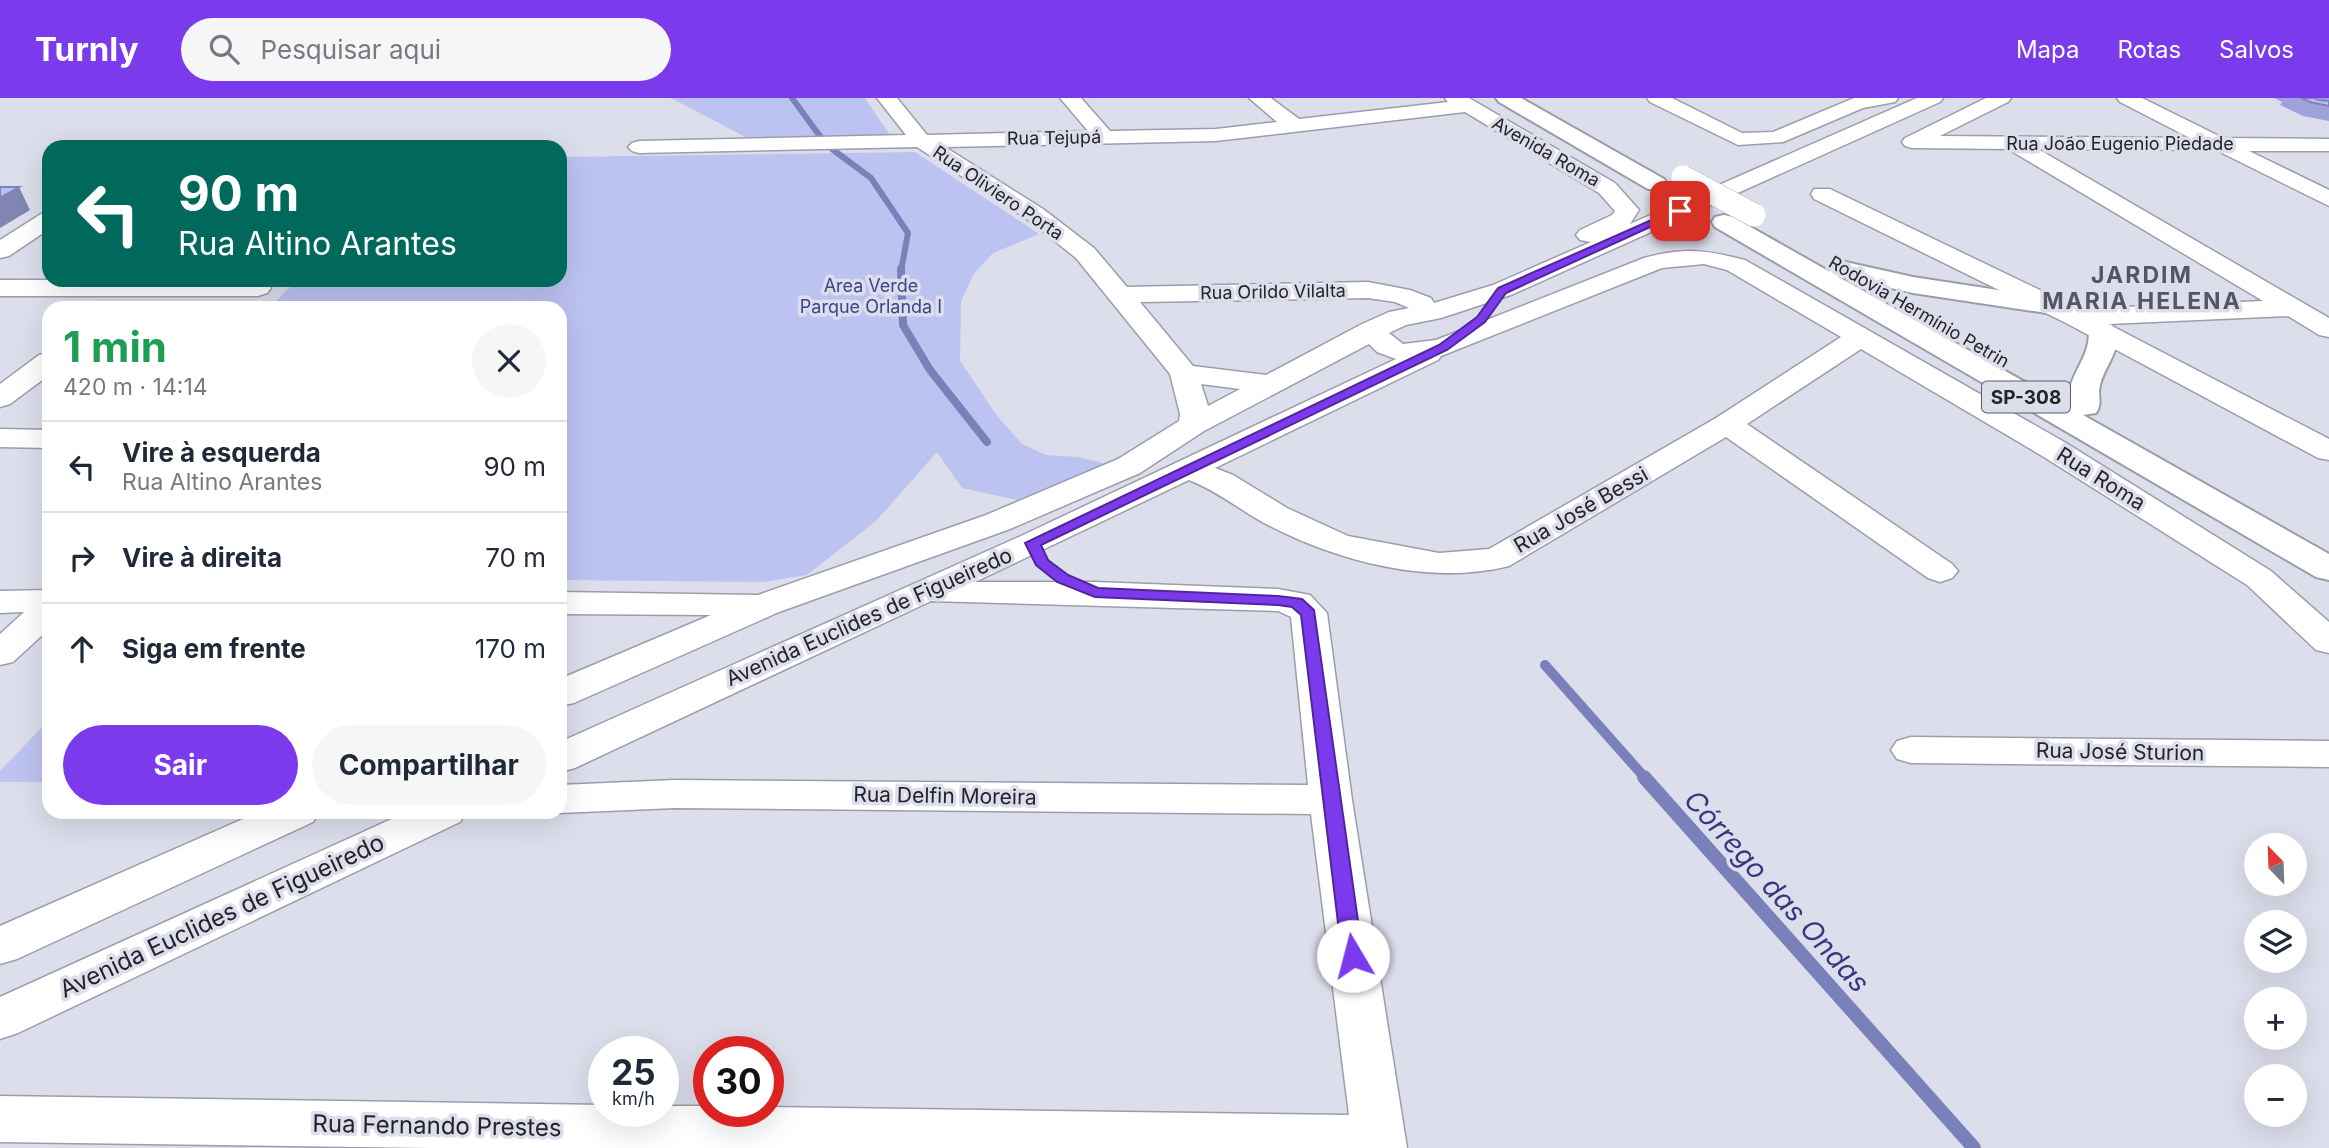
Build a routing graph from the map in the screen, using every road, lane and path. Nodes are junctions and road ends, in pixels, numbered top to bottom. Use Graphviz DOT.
graph roads {
  1 [pos="887,98"];
  2 [pos="1070,98"];
  3 [pos="1259,98"];
  4 [pos="1506,98"];
  5 [pos="1548,98"];
  6 [pos="1657,98"];
  7 [pos="1888,98"];
  8 [pos="1933,98"];
  9 [pos="2001,98"];
  10 [pos="2127,98"];
  11 [pos="1852,101"];
  12 [pos="1461,102"];
  13 [pos="1295,126"];
  14 [pos="1104,137"];
  15 [pos="921,141"];
  16 [pos="2015,144"];
  17 [pos="2218,144"];
  18 [pos="2329,145"];
  19 [pos="639,147"];
  20 [pos="1822,194"];
  21 [pos="2329,199"];
  22 [pos="1625,214"];
  23 [pos="42,224"];
  24 [pos="0,251"];
  25 [pos="1841,269"];
  26 [pos="0,288"];
  27 [pos="144,288"];
  28 [pos="258,288"];
  29 [pos="1502,290"];
  30 [pos="1121,295"];
  31 [pos="126,301"];
  32 [pos="1422,304"];
  33 [pos="2329,306"];
  34 [pos="2293,308"];
  35 [pos="2064,312"];
  36 [pos="1398,318"];
  37 [pos="2329,329"];
  38 [pos="1371,330"];
  39 [pos="2102,331"];
  40 [pos="1859,338"];
  41 [pos="1443,347"];
  42 [pos="42,366"];
  43 [pos="1184,373"];
  44 [pos="1268,384"];
  45 [pos="0,398"];
  46 [pos="2085,406"];
  47 [pos="1727,424"];
  48 [pos="1193,425"];
  49 [pos="1265,431"];
  50 [pos="0,438"];
  51 [pos="42,439"];
  52 [pos="1233,448"];
  53 [pos="2329,451"];
  54 [pos="1189,470"];
  55 [pos="1275,515"];
  56 [pos="2329,542"];
  57 [pos="1033,543"];
  58 [pos="2329,569"];
  59 [pos="1940,571"];
  60 [pos="924,592"];
  61 [pos="1095,593"];
  62 [pos="42,601"];
  63 [pos="0,602"];
  64 [pos="567,603"];
  65 [pos="766,604"];
  66 [pos="42,615"];
  67 [pos="2329,642"];
  68 [pos="802,646"];
  69 [pos="0,654"];
  70 [pos="616,669"];
  71 [pos="567,691"];
  72 [pos="567,700"];
  73 [pos="1912,750"];
  74 [pos="2329,754"];
  75 [pos="567,755"];
  76 [pos="567,799"];
  77 [pos="1331,800"];
  78 [pos="282,819"];
  79 [pos="430,819"];
  80 [pos="0,946"];
  81 [pos="0,1019"];
  82 [pos="0,1119"];
  83 [pos="1379,1144"];
  1 -- 15 [label="street"];
  2 -- 14 [label="street"];
  3 -- 13 [label="street"];
  4 -- 58 [label="main road, Rodovia Hermínio Petrin / SP-308"];
  5 -- 25 [label="main road, Rodovia Hermínio Petrin / SP-308, bridge"];
  6 -- 11 [label="street"];
  7 -- 11 [label="street"];
  8 -- 29 [label="street"];
  9 -- 16 [label="street, Rua João Eugenio Piedade"];
  10 -- 17 [label="street"];
  12 -- 13 [label="street, Rua Tejupá"];
  12 -- 22 [label="street, Avenida Roma"];
  13 -- 14 [label="street, Rua Tejupá"];
  14 -- 15 [label="street, Rua Tejupá"];
  15 -- 19 [label="street, Rua Tejupá"];
  15 -- 30 [label="street, Rua Oliviero Porta"];
  16 -- 17 [label="street, Rua João Eugenio Piedade"];
  16 -- 34 [label="street"];
  17 -- 18 [label="street, Rua João Eugenio Piedade"];
  17 -- 21 [label="street"];
  20 -- 35 [label="street"];
  22 -- 32 [label="street, Avenida Euclides de Figueiredo"];
  23 -- 24 [label="street"];
  25 -- 35 [label="main road"];
  25 -- 46 [label="main road, Rodovia Hermínio Petrin / SP-308"];
  26 -- 27 [label="street"];
  27 -- 28 [label="street"];
  27 -- 31 [label="street"];
  29 -- 36 [label="street, Avenida Euclides de Figueiredo"];
  29 -- 41 [label="street, Avenida Euclides de Figueiredo"];
  30 -- 32 [label="street, Rua Orildo Vilalta"];
  30 -- 43 [label="street, Rua Oliviero Porta"];
  32 -- 36 [label="street, Avenida Euclides de Figueiredo"];
  33 -- 34 [label="street"];
  34 -- 35 [label="street"];
  34 -- 37 [label="street"];
  35 -- 39 [label="street"];
  36 -- 38 [label="street, Avenida Euclides de Figueiredo"];
  38 -- 41 [label="street"];
  38 -- 44 [label="street, Avenida Euclides de Figueiredo"];
  39 -- 46 [label="main road"];
  39 -- 53 [label="street"];
  40 -- 41 [label="street, Avenida Euclides de Figueiredo"];
  40 -- 47 [label="street, Rua José Bessi"];
  40 -- 67 [label="street, Rua Roma"];
  41 -- 49 [label="street, Avenida Euclides de Figueiredo"];
  42 -- 45 [label="street"];
  43 -- 44 [label="street"];
  43 -- 48 [label="street, Rua Oliviero Porta"];
  44 -- 48 [label="street, Avenida Euclides de Figueiredo"];
  44 -- 49 [label="street"];
  46 -- 56 [label="main road, Rodovia Hermínio Petrin / SP-308"];
  47 -- 55 [label="street, Rua José Bessi"];
  47 -- 59 [label="street"];
  48 -- 65 [label="street, Avenida Euclides de Figueiredo"];
  49 -- 52 [label="street, Avenida Euclides de Figueiredo"];
  50 -- 51 [label="street"];
  52 -- 54 [label="street, Avenida Euclides de Figueiredo"];
  52 -- 55 [label="street"];
  54 -- 55 [label="street, Rua José Bessi"];
  54 -- 57 [label="street, Avenida Euclides de Figueiredo"];
  57 -- 60 [label="street, Avenida Euclides de Figueiredo"];
  57 -- 61 [label="street"];
  60 -- 61 [label="street"];
  60 -- 68 [label="street, Avenida Euclides de Figueiredo"];
  61 -- 77 [label="street"];
  62 -- 63 [label="street"];
  64 -- 65 [label="street"];
  65 -- 68 [label="street"];
  65 -- 70 [label="street, Avenida Euclides de Figueiredo"];
  66 -- 69 [label="street"];
  68 -- 75 [label="street, Avenida Euclides de Figueiredo"];
  70 -- 71 [label="street, Avenida Euclides de Figueiredo"];
  70 -- 72 [label="street"];
  73 -- 74 [label="street, Rua José Sturion"];
  76 -- 77 [label="street, Rua Delfin Moreira"];
  77 -- 83 [label="street"];
  78 -- 80 [label="street"];
  79 -- 81 [label="street, Avenida Euclides de Figueiredo"];
  82 -- 83 [label="street, Rua Fernando Prestes"];
}
